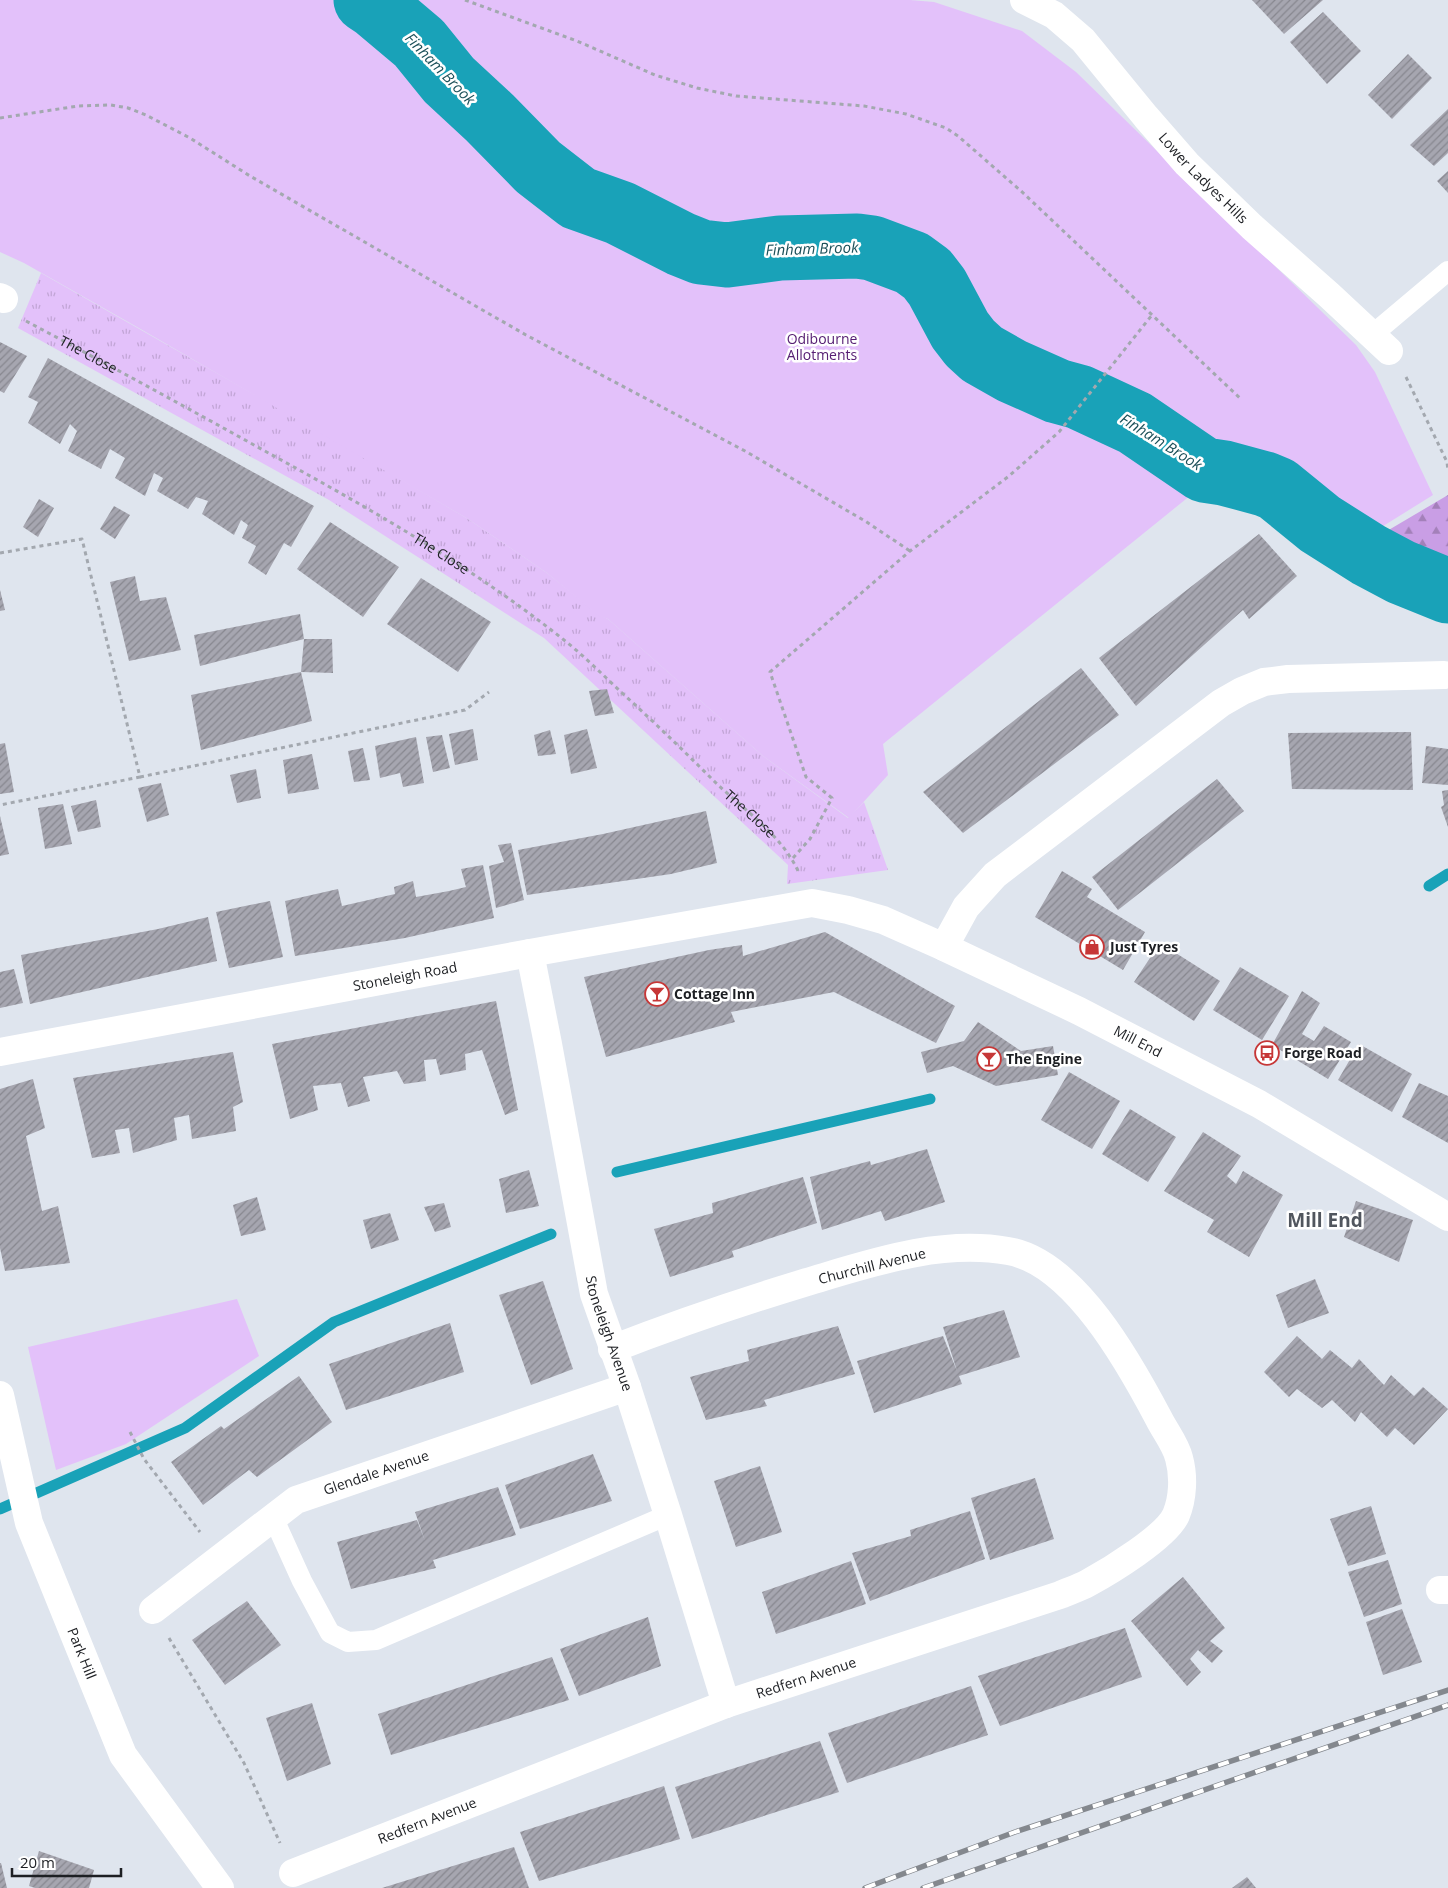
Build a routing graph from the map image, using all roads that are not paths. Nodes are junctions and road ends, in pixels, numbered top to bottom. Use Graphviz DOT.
graph roads {
  1 [pos="1024,0"];
  2 [pos="1448,271"];
  3 [pos="1381,343"];
  4 [pos="1444,675"];
  5 [pos="812,903"];
  6 [pos="944,947"];
  7 [pos="530,953"];
  8 [pos="0,1052"];
  9 [pos="1448,1217"];
  10 [pos="612,1349"];
  11 [pos="1142,1385"];
  12 [pos="627,1387"];
  13 [pos="0,1395"];
  14 [pos="668,1515"];
  15 [pos="273,1518"];
  16 [pos="153,1610"];
  17 [pos="726,1704"];
  18 [pos="293,1873"];
  19 [pos="220,1888"];
  1 -- 3 [label="street, Lower Ladyes Hills"];
  2 -- 3 [label="lane"];
  4 -- 6 [label="street"];
  5 -- 6 [label="street, Mill End"];
  5 -- 7 [label="street, Stoneleigh Road"];
  6 -- 9 [label="street, Mill End"];
  7 -- 8 [label="street, Stoneleigh Road"];
  7 -- 10 [label="street, Stoneleigh Avenue"];
  10 -- 11 [label="street, Churchill Avenue"];
  10 -- 12 [label="street, Stoneleigh Avenue"];
  11 -- 17 [label="street, Redfern Avenue"];
  12 -- 14 [label="street, Stoneleigh Avenue"];
  12 -- 15 [label="street, Glendale Avenue"];
  13 -- 19 [label="street, Park Hill"];
  14 -- 15 [label="lane"];
  14 -- 17 [label="street, Stoneleigh Avenue"];
  15 -- 16 [label="street, Glendale Avenue"];
  17 -- 18 [label="street, Redfern Avenue"];
}
